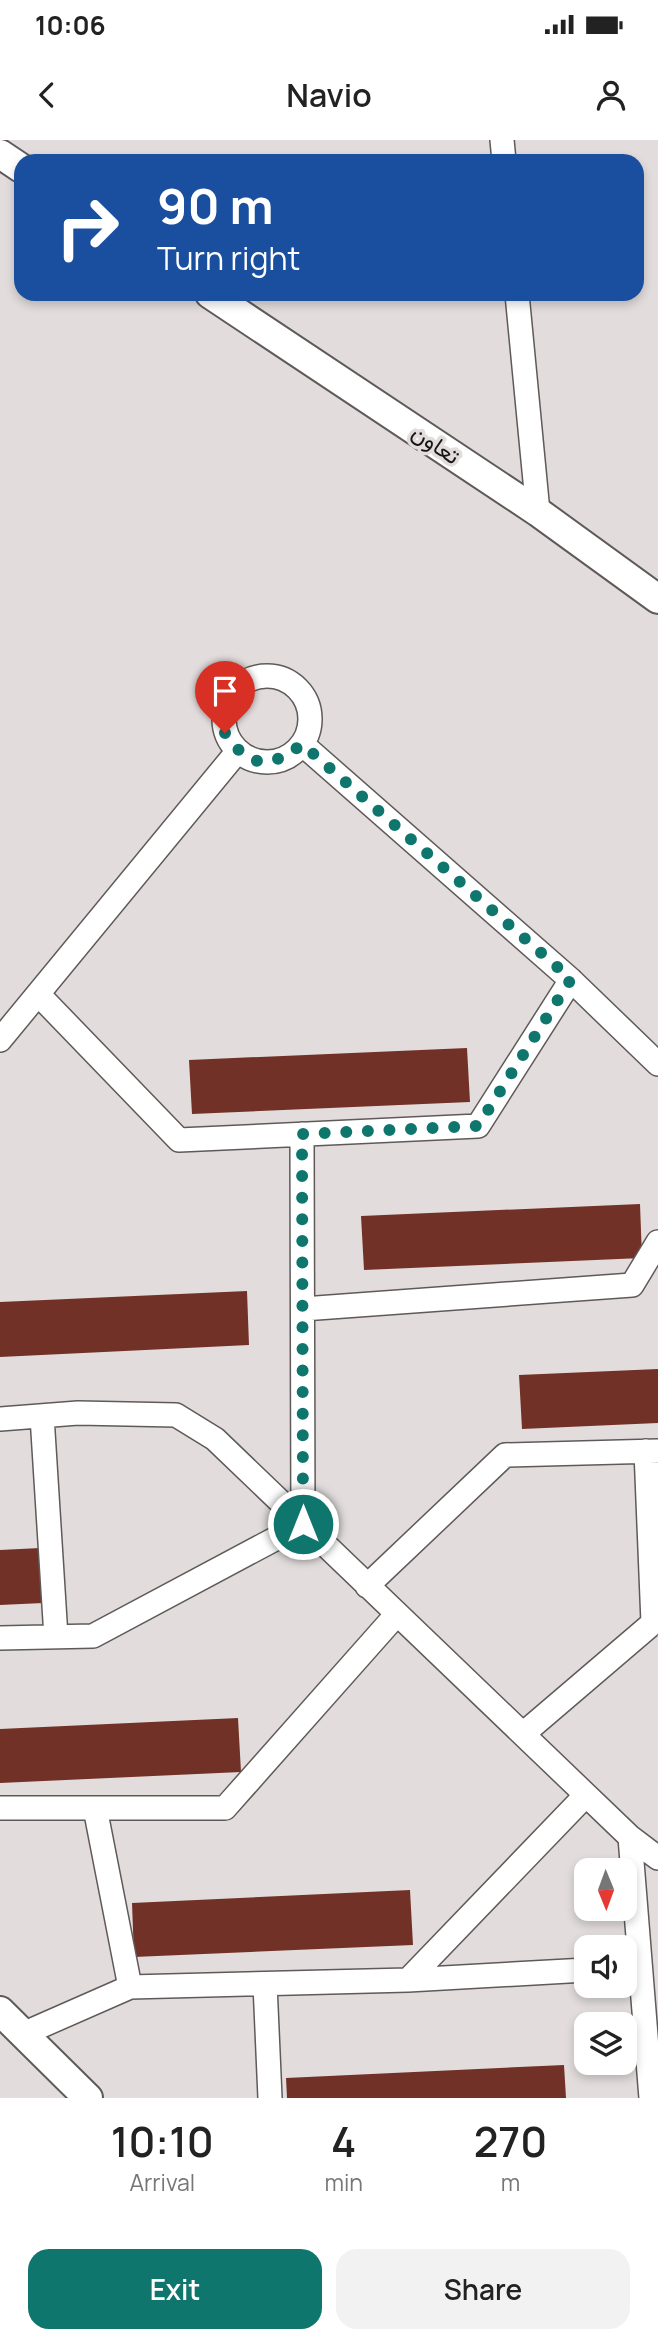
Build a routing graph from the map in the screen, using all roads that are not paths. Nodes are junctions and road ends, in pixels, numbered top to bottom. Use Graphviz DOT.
graph roads {
  1 [pos="221,301"];
  2 [pos="518,301"];
  3 [pos="538,512"];
  4 [pos="658,599"];
  5 [pos="302,744"];
  6 [pos="237,752"];
  7 [pos="571,979"];
  8 [pos="38,994"];
  9 [pos="0,1040"];
  10 [pos="658,1064"];
  11 [pos="302,1134"];
  12 [pos="658,1242"];
  13 [pos="303,1309"];
  14 [pos="42,1416"];
  15 [pos="0,1419"];
  16 [pos="652,1451"];
  17 [pos="303,1524"];
  18 [pos="368,1586"];
  19 [pos="397,1614"];
  20 [pos="656,1622"];
  21 [pos="56,1637"];
  22 [pos="0,1638"];
  23 [pos="523,1734"];
  24 [pos="586,1794"];
  25 [pos="0,1808"];
  26 [pos="95,1808"];
  27 [pos="630,1837"];
  28 [pos="658,1858"];
  29 [pos="632,1935"];
  30 [pos="574,1971"];
  31 [pos="408,1980"];
  32 [pos="265,1984"];
  33 [pos="130,1987"];
  34 [pos="637,1996"];
  35 [pos="0,2011"];
  36 [pos="23,2034"];
  37 [pos="88,2098"];
  38 [pos="270,2098"];
  39 [pos="651,2098"];
  1 -- 3 [label="street, تعاون"];
  2 -- 3 [label="street"];
  3 -- 4 [label="street, تعاون"];
  5 -- 6 [label="street"];
  5 -- 6 [label="street"];
  5 -- 7 [label="street"];
  6 -- 8 [label="street"];
  7 -- 10 [label="street"];
  7 -- 11 [label="street"];
  8 -- 9 [label="street"];
  8 -- 11 [label="street"];
  11 -- 13 [label="street"];
  12 -- 13 [label="street"];
  13 -- 17 [label="street"];
  14 -- 15 [label="street"];
  14 -- 17 [label="street"];
  14 -- 21 [label="street"];
  16 -- 18 [label="street"];
  16 -- 20 [label="street"];
  17 -- 18 [label="street"];
  17 -- 21 [label="street"];
  18 -- 19 [label="street"];
  19 -- 23 [label="street"];
  19 -- 26 [label="street"];
  20 -- 23 [label="street"];
  21 -- 22 [label="street"];
  23 -- 24 [label="street"];
  24 -- 27 [label="street"];
  24 -- 31 [label="street"];
  25 -- 26 [label="street"];
  26 -- 33 [label="street"];
  27 -- 28 [label="street"];
  27 -- 29 [label="street"];
  30 -- 31 [label="street"];
  31 -- 32 [label="street"];
  32 -- 33 [label="street"];
  32 -- 38 [label="street"];
  33 -- 36 [label="street"];
  34 -- 39 [label="street"];
  35 -- 36 [label="street"];
  36 -- 37 [label="street"];
}
